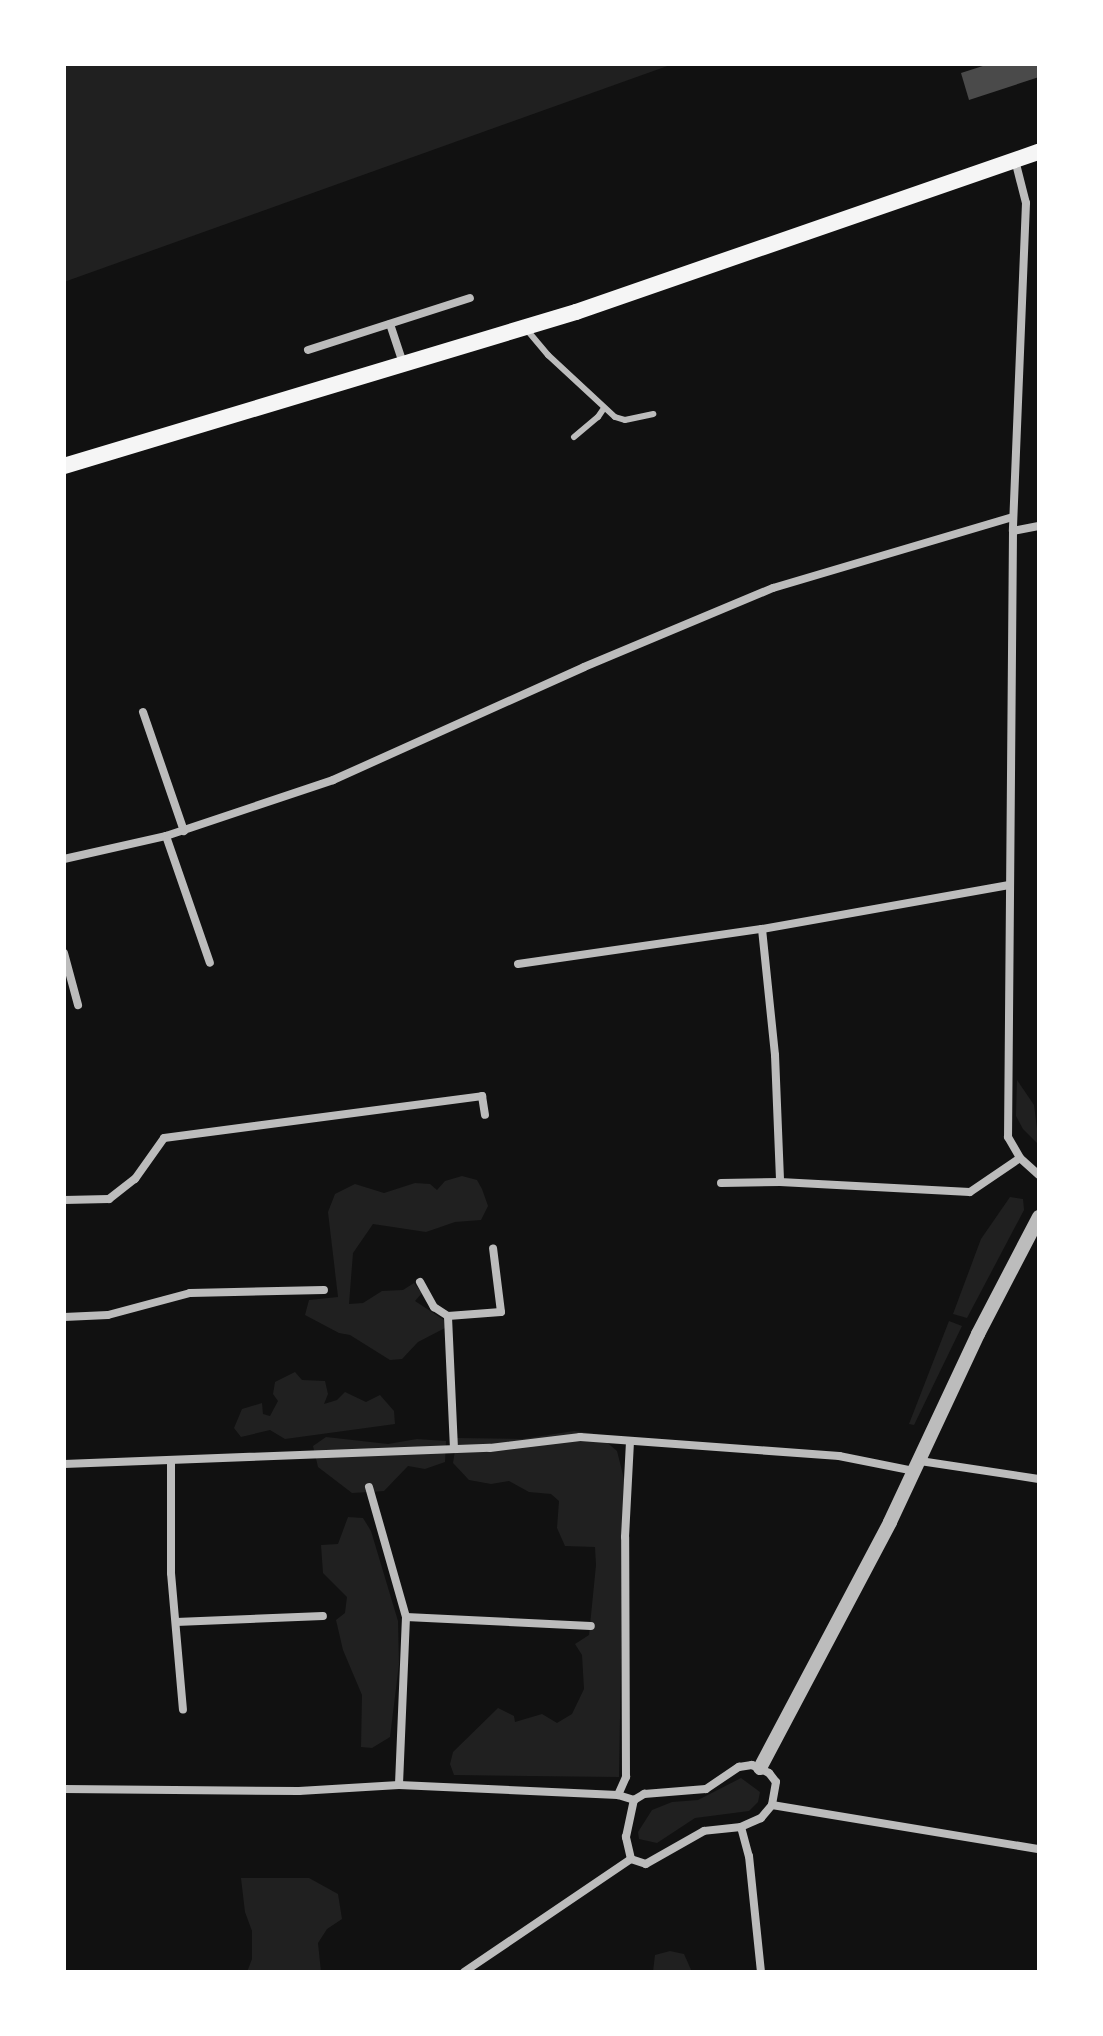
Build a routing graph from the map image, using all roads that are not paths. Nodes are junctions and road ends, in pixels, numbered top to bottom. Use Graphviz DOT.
graph roads {
  1 [pos="1039,152"];
  2 [pos="1015,160"];
  3 [pos="470,298"];
  4 [pos="390,324"];
  5 [pos="524,327"];
  6 [pos="308,350"];
  7 [pos="403,363"];
  8 [pos="604,408"];
  9 [pos="653,414"];
  10 [pos="574,437"];
  11 [pos="64,466"];
  12 [pos="1013,517"];
  13 [pos="1039,526"];
  14 [pos="1013,531"];
  15 [pos="143,712"];
  16 [pos="184,831"];
  17 [pos="166,836"];
  18 [pos="64,859"];
  19 [pos="1009,885"];
  20 [pos="762,929"];
  21 [pos="64,953"];
  22 [pos="210,963"];
  23 [pos="518,964"];
  24 [pos="78,1005"];
  25 [pos="485,1115"];
  26 [pos="1020,1158"];
  27 [pos="1039,1175"];
  28 [pos="780,1182"];
  29 [pos="721,1183"];
  30 [pos="64,1200"];
  31 [pos="1039,1217"];
  32 [pos="493,1248"];
  33 [pos="420,1282"];
  34 [pos="324,1290"];
  35 [pos="448,1316"];
  36 [pos="64,1317"];
  37 [pos="630,1443"];
  38 [pos="454,1449"];
  39 [pos="171,1461"];
  40 [pos="64,1464"];
  41 [pos="917,1466"];
  42 [pos="1039,1479"];
  43 [pos="369,1487"];
  44 [pos="323,1616"];
  45 [pos="406,1617"];
  46 [pos="176,1622"];
  47 [pos="591,1626"];
  48 [pos="183,1709"];
  49 [pos="760,1768"];
  50 [pos="399,1785"];
  51 [pos="64,1789"];
  52 [pos="618,1795"];
  53 [pos="634,1800"];
  54 [pos="772,1805"];
  55 [pos="741,1827"];
  56 [pos="1039,1849"];
  57 [pos="631,1859"];
  58 [pos="464,1972"];
  59 [pos="761,1972"];
  1 -- 2 [label="main road"];
  2 -- 5 [label="main road"];
  2 -- 12 [label="street"];
  3 -- 4 [label="street"];
  4 -- 6 [label="street"];
  4 -- 7 [label="street"];
  5 -- 7 [label="main road"];
  5 -- 8 [label="lane"];
  7 -- 11 [label="main road"];
  8 -- 9 [label="lane"];
  8 -- 10 [label="lane"];
  12 -- 14 [label="street"];
  12 -- 16 [label="street"];
  13 -- 14 [label="street"];
  14 -- 19 [label="street"];
  15 -- 16 [label="street"];
  16 -- 17 [label="street"];
  17 -- 18 [label="street"];
  17 -- 22 [label="street"];
  19 -- 20 [label="street"];
  19 -- 26 [label="street"];
  20 -- 23 [label="street"];
  20 -- 28 [label="street"];
  21 -- 24 [label="street"];
  25 -- 30 [label="street"];
  26 -- 27 [label="street"];
  26 -- 28 [label="street"];
  28 -- 29 [label="street"];
  31 -- 41 [label="street"];
  32 -- 35 [label="street"];
  33 -- 35 [label="street"];
  34 -- 36 [label="street"];
  35 -- 38 [label="street"];
  37 -- 38 [label="street"];
  37 -- 41 [label="street"];
  37 -- 52 [label="street"];
  38 -- 39 [label="street"];
  39 -- 40 [label="street"];
  39 -- 46 [label="street"];
  41 -- 42 [label="street"];
  41 -- 49 [label="street"];
  43 -- 45 [label="street"];
  44 -- 46 [label="street"];
  45 -- 47 [label="street"];
  45 -- 50 [label="street"];
  46 -- 48 [label="street"];
  49 -- 53 [label="street"];
  49 -- 54 [label="street"];
  50 -- 51 [label="street"];
  50 -- 52 [label="street"];
  52 -- 53 [label="street"];
  53 -- 57 [label="street"];
  54 -- 55 [label="street"];
  54 -- 56 [label="street"];
  55 -- 57 [label="street"];
  55 -- 59 [label="street"];
  57 -- 58 [label="street"];
}
